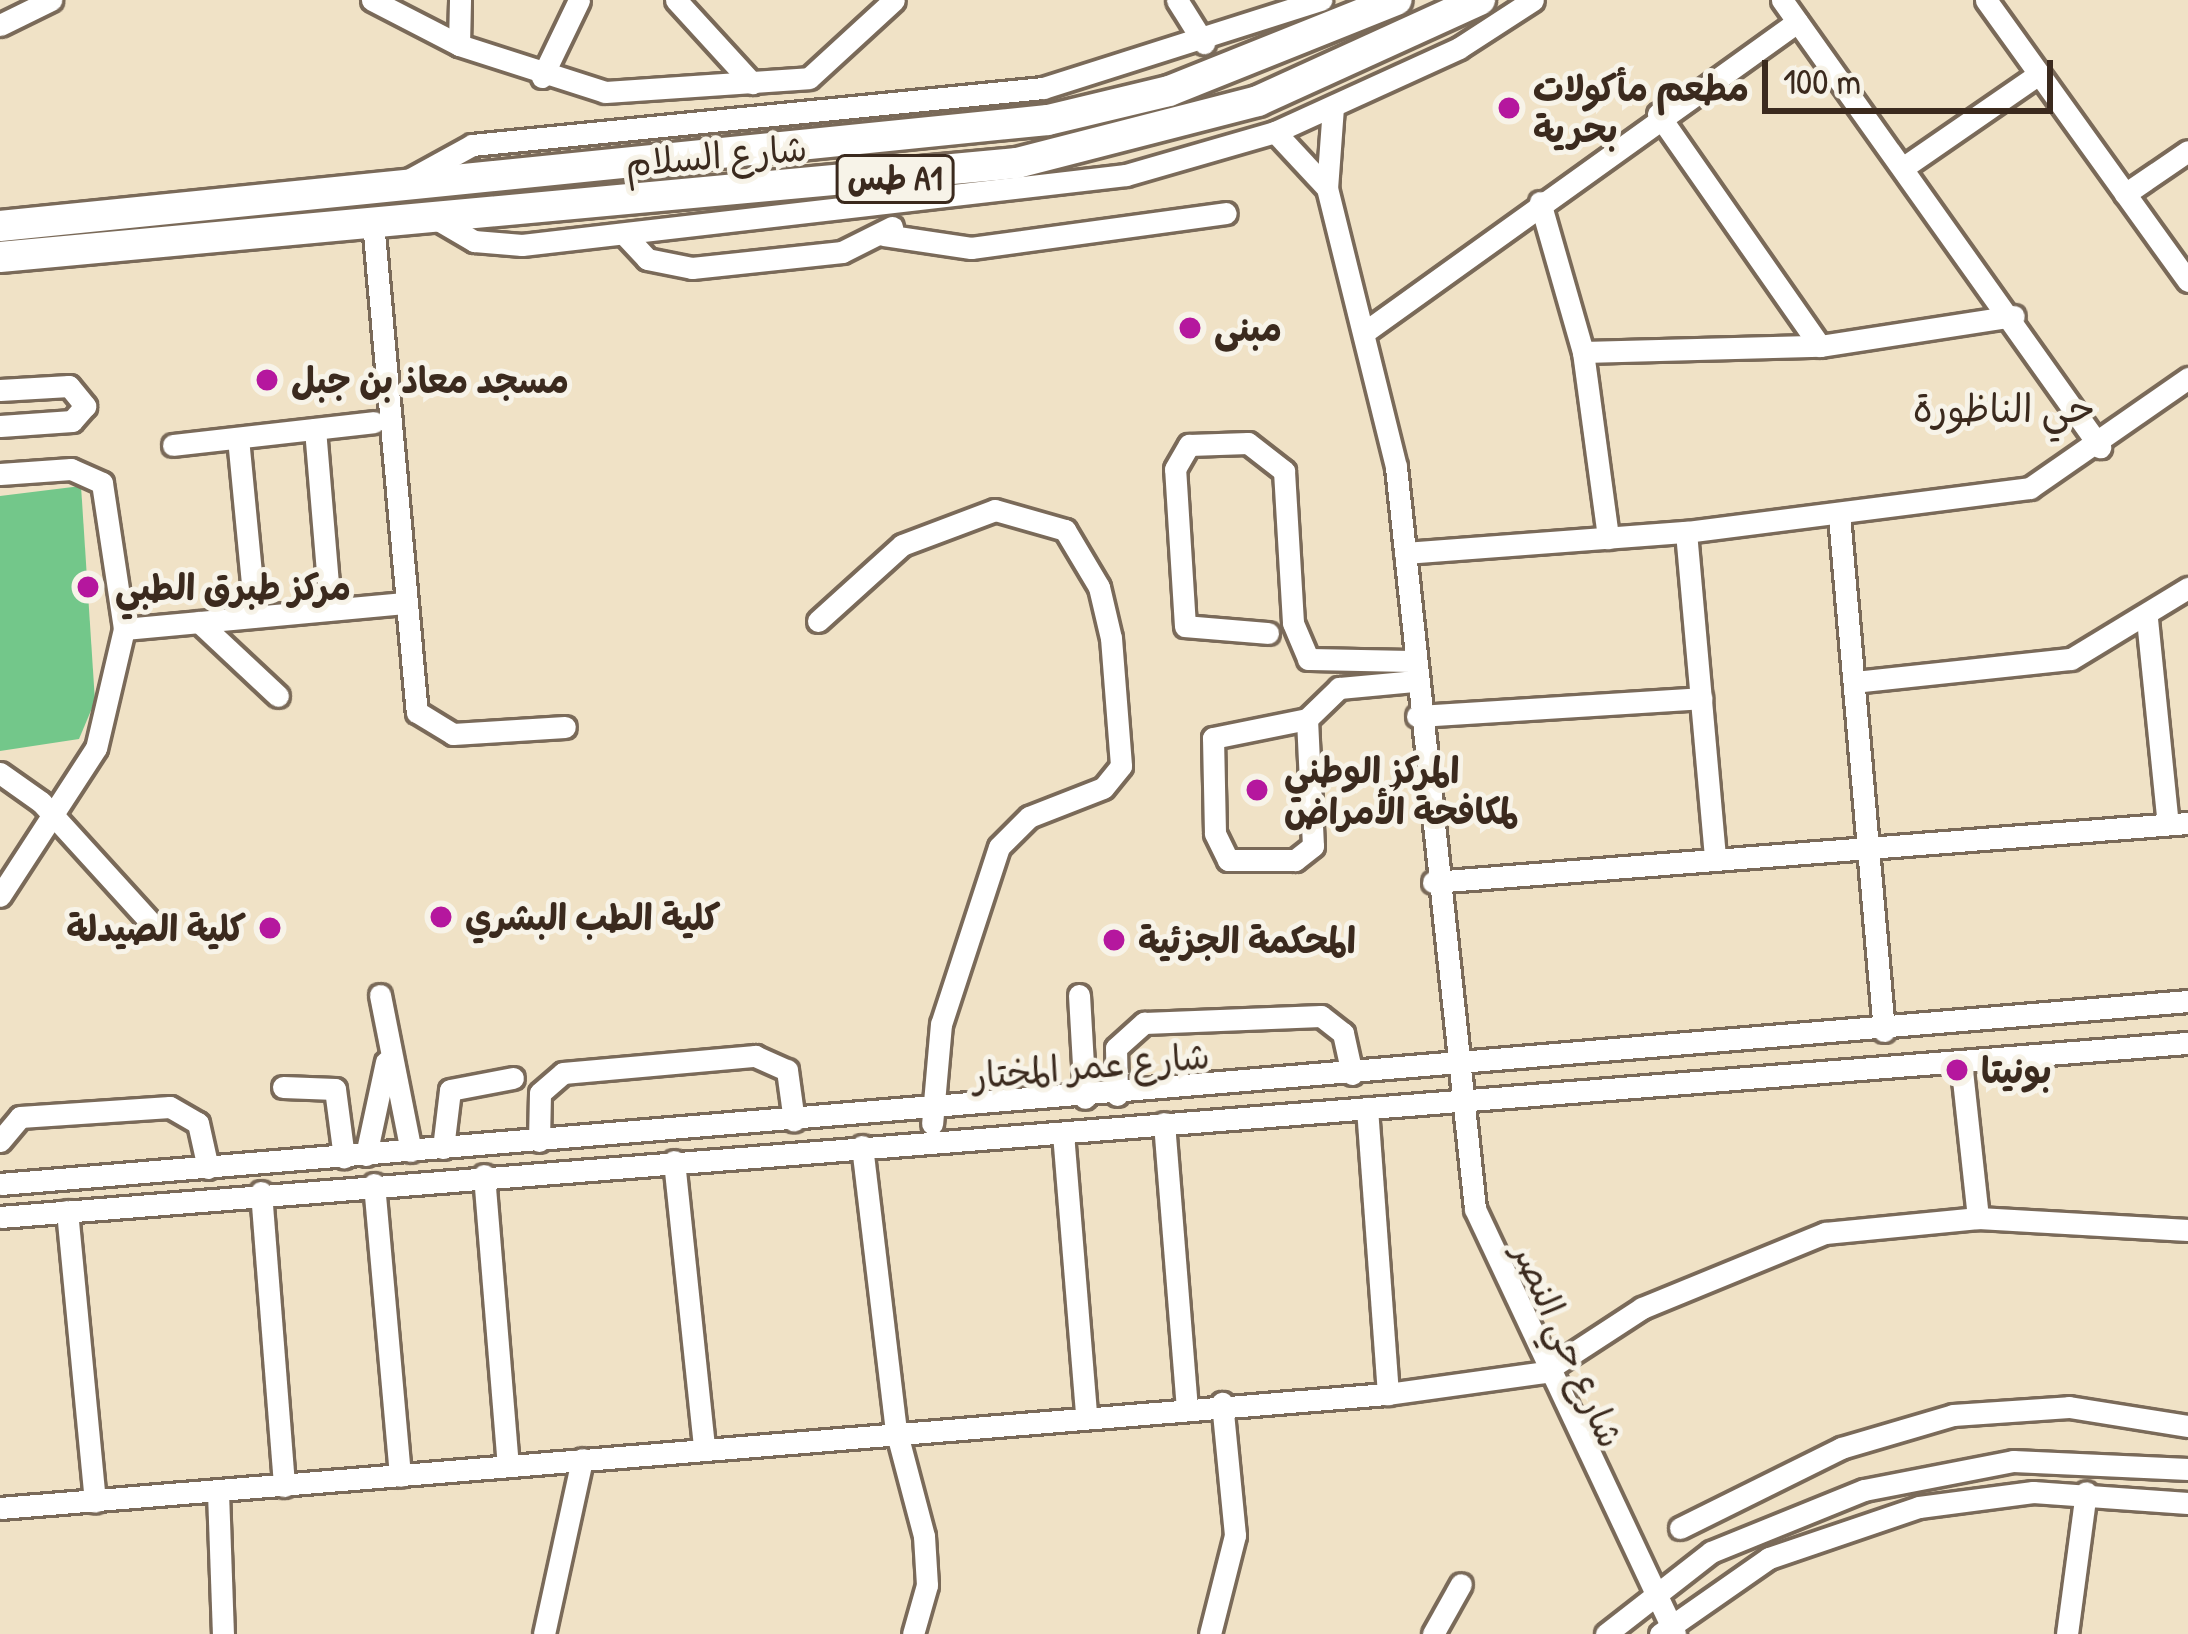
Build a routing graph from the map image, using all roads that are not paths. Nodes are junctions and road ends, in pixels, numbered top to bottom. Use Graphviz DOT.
graph roads {
  1 [pos="51,0"];
  2 [pos="372,0"];
  3 [pos="460,0"];
  4 [pos="579,0"];
  5 [pos="676,0"];
  6 [pos="894,0"];
  7 [pos="1177,0"];
  8 [pos="1321,0"];
  9 [pos="1397,0"];
  10 [pos="1480,0"];
  11 [pos="1533,0"];
  12 [pos="1782,0"];
  13 [pos="1986,0"];
  14 [pos="1797,22"];
  15 [pos="0,25"];
  16 [pos="1204,43"];
  17 [pos="459,45"];
  18 [pos="2039,74"];
  19 [pos="542,77"];
  20 [pos="752,83"];
  21 [pos="1333,106"];
  22 [pos="1658,114"];
  23 [pos="1275,132"];
  24 [pos="2188,151"];
  25 [pos="1904,167"];
  26 [pos="403,183"];
  27 [pos="1327,188"];
  28 [pos="2125,194"];
  29 [pos="1540,202"];
  30 [pos="905,207"];
  31 [pos="1226,213"];
  32 [pos="433,217"];
  33 [pos="373,222"];
  34 [pos="0,226"];
  35 [pos="625,234"];
  36 [pos="884,235"];
  37 [pos="0,257"];
  38 [pos="2188,281"];
  39 [pos="2014,316"];
  40 [pos="1369,329"];
  41 [pos="1820,346"];
  42 [pos="1583,352"];
  43 [pos="2188,379"];
  44 [pos="0,390"];
  45 [pos="374,422"];
  46 [pos="0,426"];
  47 [pos="315,429"];
  48 [pos="238,438"];
  49 [pos="173,445"];
  50 [pos="2100,447"];
  51 [pos="0,474"];
  52 [pos="1839,516"];
  53 [pos="1686,532"];
  54 [pos="1608,538"];
  55 [pos="1405,553"];
  56 [pos="2188,588"];
  57 [pos="405,603"];
  58 [pos="330,609"];
  59 [pos="254,616"];
  60 [pos="2147,619"];
  61 [pos="199,622"];
  62 [pos="818,622"];
  63 [pos="124,628"];
  64 [pos="1268,633"];
  65 [pos="1413,671"];
  66 [pos="1854,682"];
  67 [pos="278,696"];
  68 [pos="1701,698"];
  69 [pos="1417,716"];
  70 [pos="1307,719"];
  71 [pos="565,727"];
  72 [pos="0,773"];
  73 [pos="56,818"];
  74 [pos="2178,823"];
  75 [pos="1870,847"];
  76 [pos="1715,859"];
  77 [pos="1433,882"];
  78 [pos="0,896"];
  79 [pos="152,923"];
  80 [pos="380,995"];
  81 [pos="1079,995"];
  82 [pos="2188,1001"];
  83 [pos="1884,1031"];
  84 [pos="2188,1043"];
  85 [pos="1711,1048"];
  86 [pos="1961,1061"];
  87 [pos="386,1062"];
  88 [pos="1454,1065"];
  89 [pos="1352,1074"];
  90 [pos="513,1078"];
  91 [pos="1714,1080"];
  92 [pos="283,1087"];
  93 [pos="1117,1095"];
  94 [pos="1085,1099"];
  95 [pos="1458,1101"];
  96 [pos="1366,1108"];
  97 [pos="932,1112"];
  98 [pos="794,1121"];
  99 [pos="1164,1123"];
  100 [pos="1063,1133"];
  101 [pos="539,1141"];
  102 [pos="0,1143"];
  103 [pos="933,1143"];
  104 [pos="862,1146"];
  105 [pos="443,1148"];
  106 [pos="411,1151"];
  107 [pos="355,1156"];
  108 [pos="674,1161"];
  109 [pos="208,1168"];
  110 [pos="484,1175"];
  111 [pos="2,1183"];
  112 [pos="374,1184"];
  113 [pos="261,1192"];
  114 [pos="67,1211"];
  115 [pos="0,1217"];
  116 [pos="1978,1218"];
  117 [pos="2188,1231"];
  118 [pos="1544,1372"];
  119 [pos="1388,1394"];
  120 [pos="1222,1403"];
  121 [pos="1187,1406"];
  122 [pos="1086,1414"];
  123 [pos="2188,1426"];
  124 [pos="896,1430"];
  125 [pos="704,1448"];
  126 [pos="582,1459"];
  127 [pos="508,1466"];
  128 [pos="2188,1469"];
  129 [pos="400,1476"];
  130 [pos="1893,1482"];
  131 [pos="284,1486"];
  132 [pos="218,1492"];
  133 [pos="2086,1492"];
  134 [pos="95,1502"];
  135 [pos="2188,1502"];
  136 [pos="0,1508"];
  137 [pos="1905,1510"];
  138 [pos="1680,1528"];
  139 [pos="1461,1584"];
  140 [pos="1647,1593"];
  141 [pos="1668,1631"];
  142 [pos="223,1634"];
  143 [pos="544,1634"];
  144 [pos="913,1634"];
  145 [pos="1210,1634"];
  146 [pos="1433,1634"];
  147 [pos="1606,1634"];
  148 [pos="2067,1634"];
  1 -- 15 [label="street"];
  2 -- 17 [label="street"];
  3 -- 17 [label="street"];
  4 -- 19 [label="street"];
  5 -- 20 [label="street"];
  6 -- 20 [label="street"];
  7 -- 16 [label="street"];
  8 -- 16 [label="street"];
  9 -- 26 [label="highway, شارع السلام"];
  10 -- 32 [label="highway, شارع السلام / طس A1"];
  11 -- 21 [label="street"];
  12 -- 14 [label="street"];
  13 -- 18 [label="street"];
  14 -- 22 [label="street"];
  14 -- 25 [label="street"];
  16 -- 26 [label="street"];
  17 -- 19 [label="street"];
  18 -- 25 [label="street"];
  18 -- 28 [label="street"];
  19 -- 20 [label="street"];
  21 -- 23 [label="street"];
  21 -- 27 [label="street"];
  22 -- 29 [label="street"];
  22 -- 41 [label="street"];
  23 -- 27 [label="street"];
  23 -- 30 [label="street"];
  24 -- 28 [label="street"];
  25 -- 39 [label="street"];
  26 -- 34 [label="highway, شارع السلام"];
  27 -- 40 [label="street, شارع حي النصر"];
  28 -- 38 [label="street"];
  29 -- 40 [label="street"];
  29 -- 42 [label="street"];
  30 -- 35 [label="street"];
  30 -- 36 [label="street"];
  31 -- 36 [label="street"];
  32 -- 33 [label="highway, شارع السلام / طس A1"];
  32 -- 35 [label="street"];
  33 -- 37 [label="highway, شارع السلام / طس A1"];
  33 -- 57 [label="street"];
  35 -- 36 [label="street"];
  39 -- 41 [label="street"];
  39 -- 50 [label="street"];
  40 -- 55 [label="street, شارع حي النصر"];
  41 -- 42 [label="street"];
  42 -- 54 [label="street"];
  43 -- 50 [label="street"];
  44 -- 46 [label="street"];
  45 -- 47 [label="street"];
  47 -- 48 [label="street"];
  47 -- 58 [label="street"];
  48 -- 49 [label="street"];
  48 -- 59 [label="street"];
  50 -- 52 [label="street"];
  51 -- 63 [label="street"];
  52 -- 53 [label="street"];
  52 -- 66 [label="street"];
  53 -- 54 [label="street"];
  53 -- 68 [label="street"];
  54 -- 55 [label="street"];
  55 -- 65 [label="street, شارع حي النصر"];
  56 -- 60 [label="street"];
  57 -- 58 [label="street"];
  57 -- 71 [label="street"];
  58 -- 59 [label="street"];
  59 -- 61 [label="street"];
  60 -- 66 [label="street"];
  60 -- 74 [label="street"];
  61 -- 63 [label="street"];
  61 -- 67 [label="street"];
  62 -- 97 [label="street"];
  63 -- 73 [label="street"];
  64 -- 65 [label="street"];
  65 -- 69 [label="street, شارع حي النصر"];
  65 -- 70 [label="street"];
  66 -- 75 [label="street"];
  68 -- 69 [label="street"];
  68 -- 76 [label="street"];
  69 -- 77 [label="street, شارع حي النصر"];
  70 -- 70 [label="street"];
  72 -- 73 [label="street"];
  73 -- 78 [label="street"];
  73 -- 79 [label="street"];
  74 -- 75 [label="street"];
  75 -- 76 [label="street"];
  75 -- 83 [label="street"];
  76 -- 77 [label="street"];
  77 -- 88 [label="street, شارع حي النصر"];
  80 -- 87 [label="street"];
  81 -- 94 [label="street"];
  82 -- 83 [label="street, شارع عمر المختار"];
  83 -- 85 [label="street, شارع عمر المختار"];
  84 -- 86 [label="street, شارع عمر المختار"];
  85 -- 88 [label="street, شارع عمر المختار"];
  85 -- 91 [label="street"];
  86 -- 91 [label="street, شارع عمر المختار"];
  86 -- 116 [label="street"];
  87 -- 106 [label="street"];
  87 -- 107 [label="street"];
  88 -- 89 [label="street, شارع عمر المختار"];
  88 -- 95 [label="street, شارع حي النصر"];
  89 -- 93 [label="street, شارع عمر المختار"];
  89 -- 93 [label="street"];
  90 -- 105 [label="street"];
  91 -- 95 [label="street, شارع عمر المختار"];
  92 -- 107 [label="street"];
  93 -- 94 [label="street, شارع عمر المختار"];
  94 -- 97 [label="street, شارع عمر المختار"];
  95 -- 96 [label="street, شارع عمر المختار"];
  95 -- 118 [label="street, شارع حي النصر"];
  96 -- 99 [label="street, شارع عمر المختار"];
  96 -- 119 [label="street"];
  97 -- 98 [label="street, شارع عمر المختار"];
  97 -- 103 [label="street"];
  98 -- 101 [label="street, شارع عمر المختار"];
  98 -- 101 [label="street"];
  99 -- 100 [label="street, شارع عمر المختار"];
  99 -- 121 [label="street"];
  100 -- 103 [label="street, شارع عمر المختار"];
  100 -- 122 [label="street"];
  101 -- 105 [label="street, شارع عمر المختار"];
  102 -- 109 [label="street"];
  102 -- 111 [label="street"];
  103 -- 104 [label="street, شارع عمر المختار"];
  104 -- 108 [label="street, شارع عمر المختار"];
  104 -- 124 [label="street"];
  105 -- 106 [label="street, شارع عمر المختار"];
  106 -- 107 [label="street, شارع عمر المختار"];
  107 -- 109 [label="street, شارع عمر المختار"];
  108 -- 110 [label="street, شارع عمر المختار"];
  108 -- 125 [label="street"];
  109 -- 111 [label="street, شارع عمر المختار"];
  110 -- 112 [label="street, شارع عمر المختار"];
  110 -- 127 [label="street"];
  112 -- 113 [label="street, شارع عمر المختار"];
  112 -- 129 [label="street"];
  113 -- 114 [label="street, شارع عمر المختار"];
  113 -- 131 [label="street"];
  114 -- 115 [label="street, شارع عمر المختار"];
  114 -- 134 [label="street"];
  116 -- 117 [label="street"];
  116 -- 118 [label="street"];
  118 -- 119 [label="street"];
  118 -- 140 [label="street, شارع حي النصر"];
  119 -- 120 [label="street"];
  120 -- 121 [label="street"];
  120 -- 145 [label="street"];
  121 -- 122 [label="street"];
  122 -- 124 [label="street"];
  123 -- 138 [label="street"];
  124 -- 125 [label="street"];
  124 -- 144 [label="street"];
  125 -- 126 [label="street"];
  126 -- 127 [label="street"];
  126 -- 143 [label="street"];
  127 -- 129 [label="street"];
  128 -- 130 [label="street"];
  129 -- 131 [label="street"];
  130 -- 137 [label="street"];
  130 -- 140 [label="street"];
  131 -- 132 [label="street"];
  132 -- 134 [label="street"];
  132 -- 142 [label="street"];
  133 -- 135 [label="street"];
  133 -- 137 [label="street"];
  133 -- 148 [label="street"];
  134 -- 136 [label="street"];
  137 -- 141 [label="street"];
  139 -- 146 [label="street"];
  140 -- 141 [label="street, شارع حي النصر"];
  140 -- 147 [label="street"];
}
